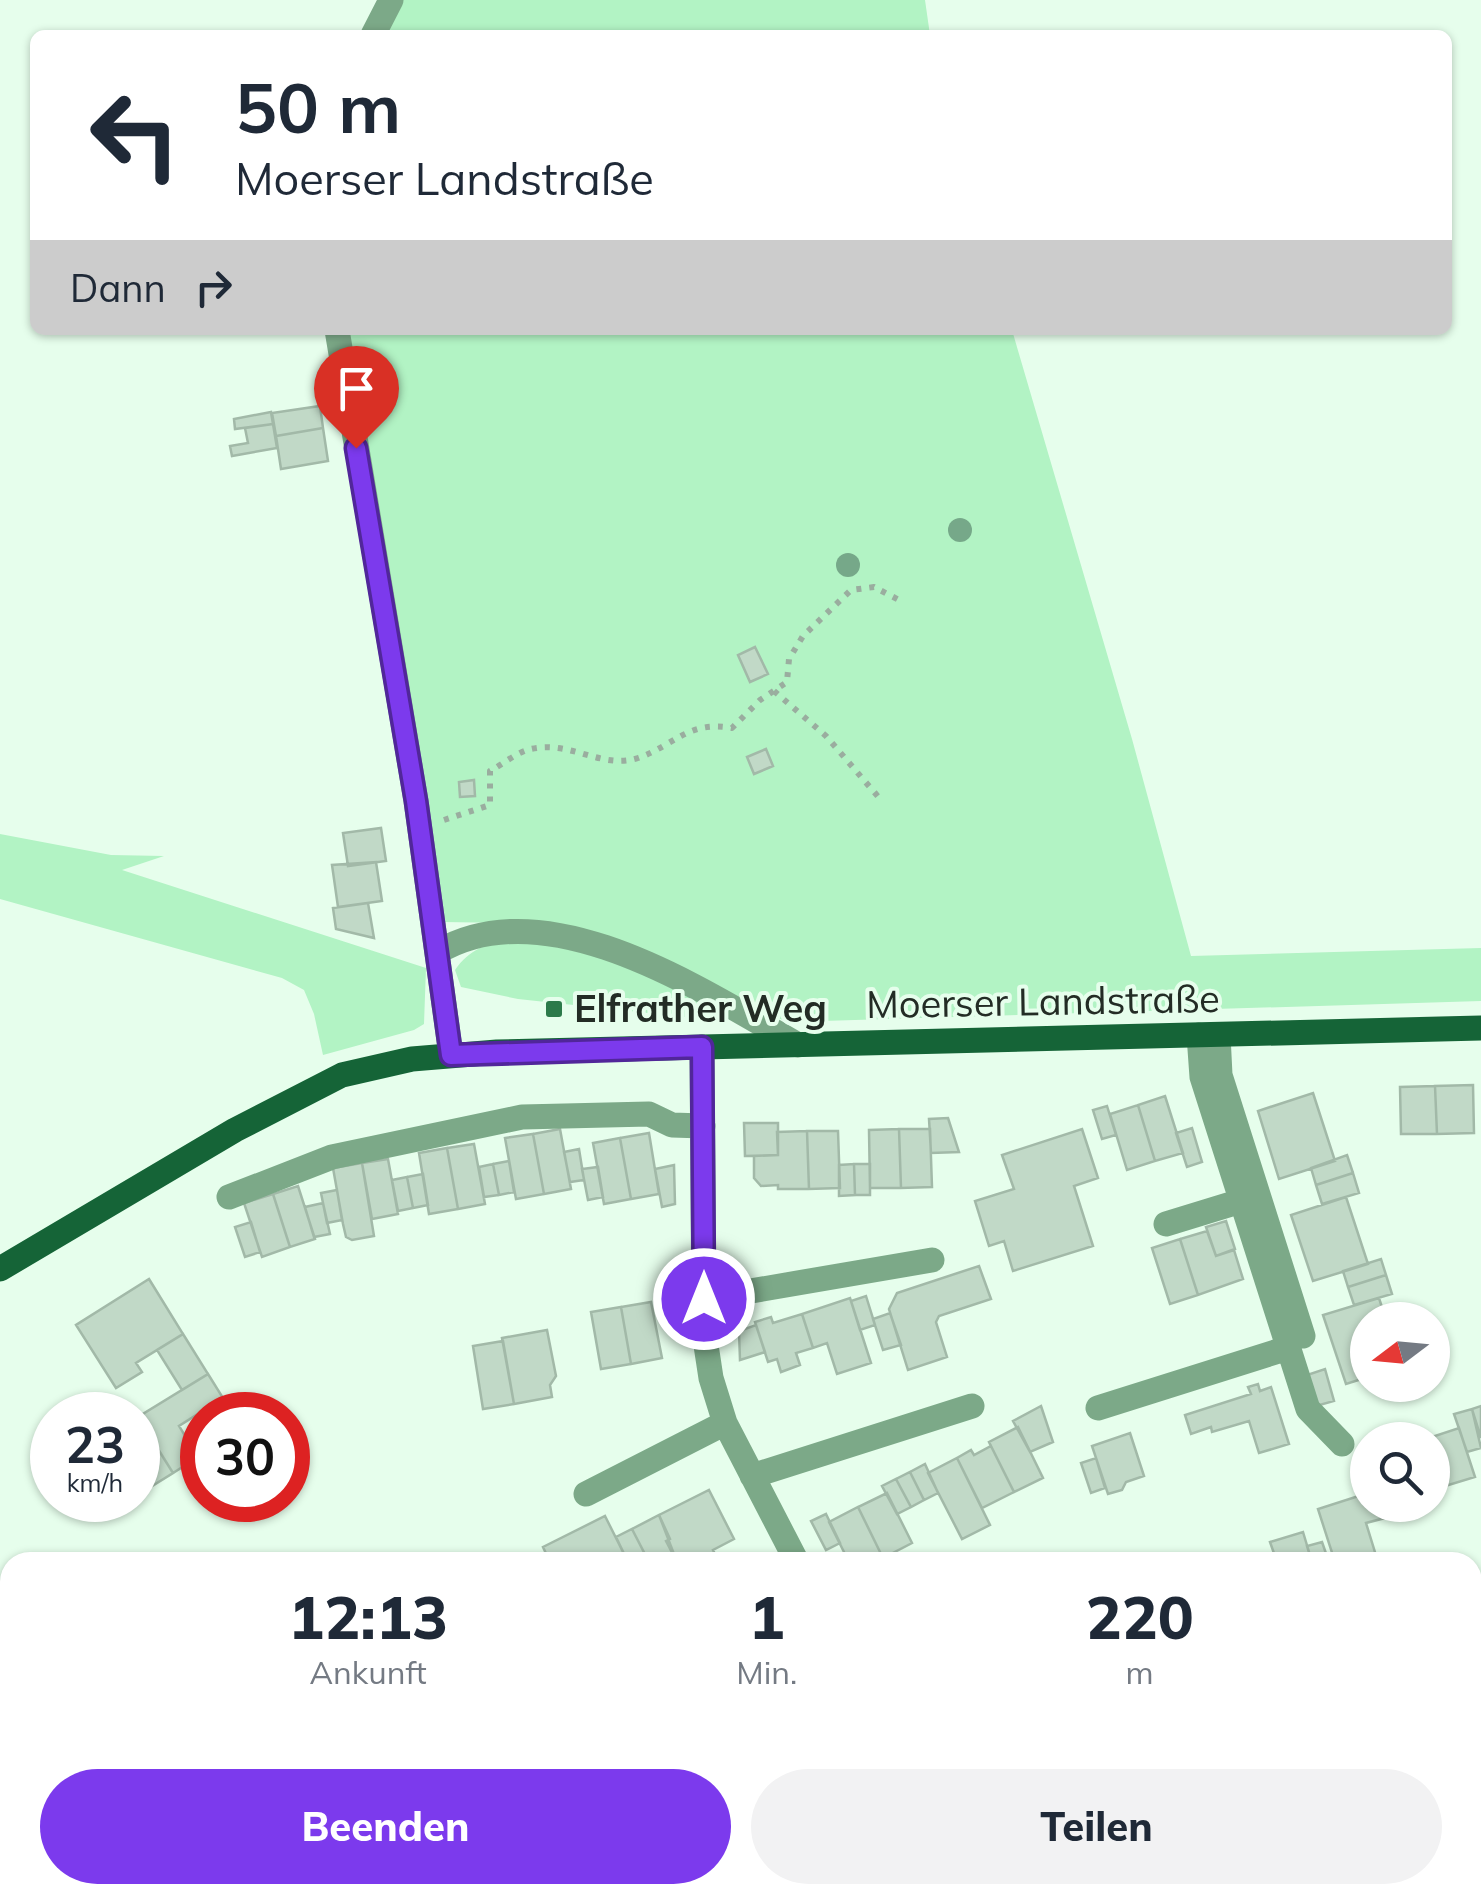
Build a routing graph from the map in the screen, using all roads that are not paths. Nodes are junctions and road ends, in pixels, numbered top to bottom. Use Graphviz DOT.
graph roads {
  1 [pos="391,0"];
  2 [pos="376,30"];
  3 [pos="338,335"];
  4 [pos="438,952"];
  5 [pos="1481,1028"];
  6 [pos="1209,1035"];
  7 [pos="798,1046"];
  8 [pos="702,1047"];
  9 [pos="451,1055"];
  10 [pos="703,1126"];
  11 [pos="229,1197"];
  12 [pos="1241,1201"];
  13 [pos="1166,1224"];
  14 [pos="932,1260"];
  15 [pos="0,1268"];
  16 [pos="704,1299"];
  17 [pos="1296,1342"];
  18 [pos="972,1406"];
  19 [pos="1098,1408"];
  20 [pos="725,1423"];
  21 [pos="1342,1444"];
  22 [pos="752,1476"];
  23 [pos="586,1494"];
  24 [pos="792,1552"];
  1 -- 2 [label="street"];
  3 -- 4 [label="street"];
  4 -- 7 [label="street"];
  4 -- 9 [label="street"];
  5 -- 6 [label="main road, Moerser Landstraße"];
  6 -- 7 [label="main road, Moerser Landstraße"];
  6 -- 12 [label="street"];
  6 -- 17 [label="street"];
  7 -- 8 [label="main road, Moerser Landstraße"];
  8 -- 9 [label="main road, Moerser Landstraße"];
  8 -- 10 [label="street"];
  9 -- 15 [label="main road, Moerser Landstraße"];
  10 -- 11 [label="street"];
  10 -- 16 [label="street"];
  12 -- 13 [label="street"];
  12 -- 17 [label="street"];
  14 -- 16 [label="street"];
  16 -- 20 [label="street"];
  17 -- 19 [label="street"];
  17 -- 21 [label="street"];
  18 -- 22 [label="street"];
  20 -- 22 [label="street"];
  20 -- 23 [label="street"];
  22 -- 24 [label="street"];
}
